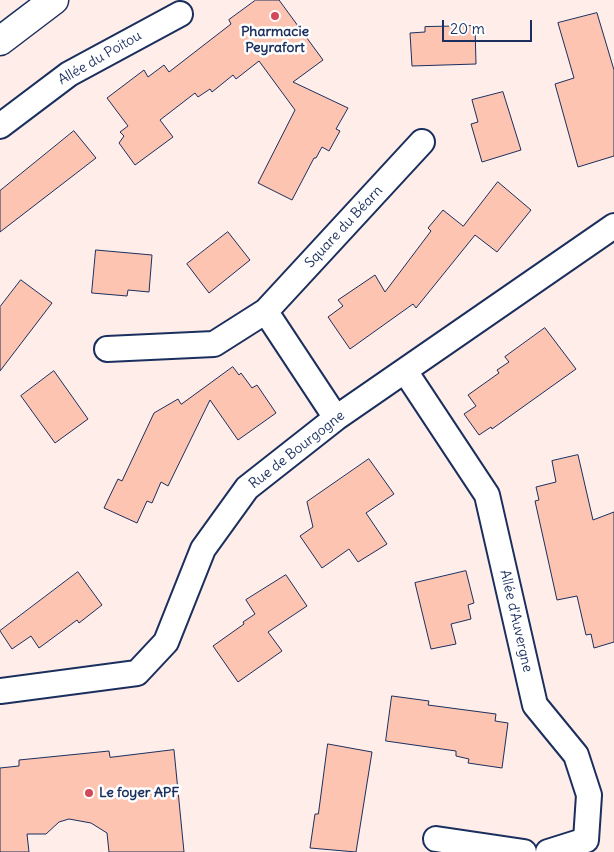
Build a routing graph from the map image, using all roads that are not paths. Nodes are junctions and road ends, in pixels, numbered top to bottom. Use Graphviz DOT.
graph roads {
  1 [pos="54,0"];
  2 [pos="180,14"];
  3 [pos="0,41"];
  4 [pos="0,126"];
  5 [pos="422,142"];
  6 [pos="614,226"];
  7 [pos="266,312"];
  8 [pos="108,349"];
  9 [pos="405,371"];
  10 [pos="336,418"];
  11 [pos="0,691"];
  12 [pos="436,838"];
  13 [pos="524,852"];
  14 [pos="548,852"];
  1 -- 3 [label="main road"];
  2 -- 4 [label="street, Allée du Poitou"];
  5 -- 7 [label="street, Square du Béarn"];
  6 -- 9 [label="street, Rue de Bourgogne"];
  7 -- 8 [label="street, Square du Béarn"];
  7 -- 10 [label="street"];
  9 -- 10 [label="street, Rue de Bourgogne"];
  9 -- 14 [label="street, Allée d'Auvergne"];
  10 -- 11 [label="street, Rue de Bourgogne"];
  12 -- 13 [label="street"];
}
